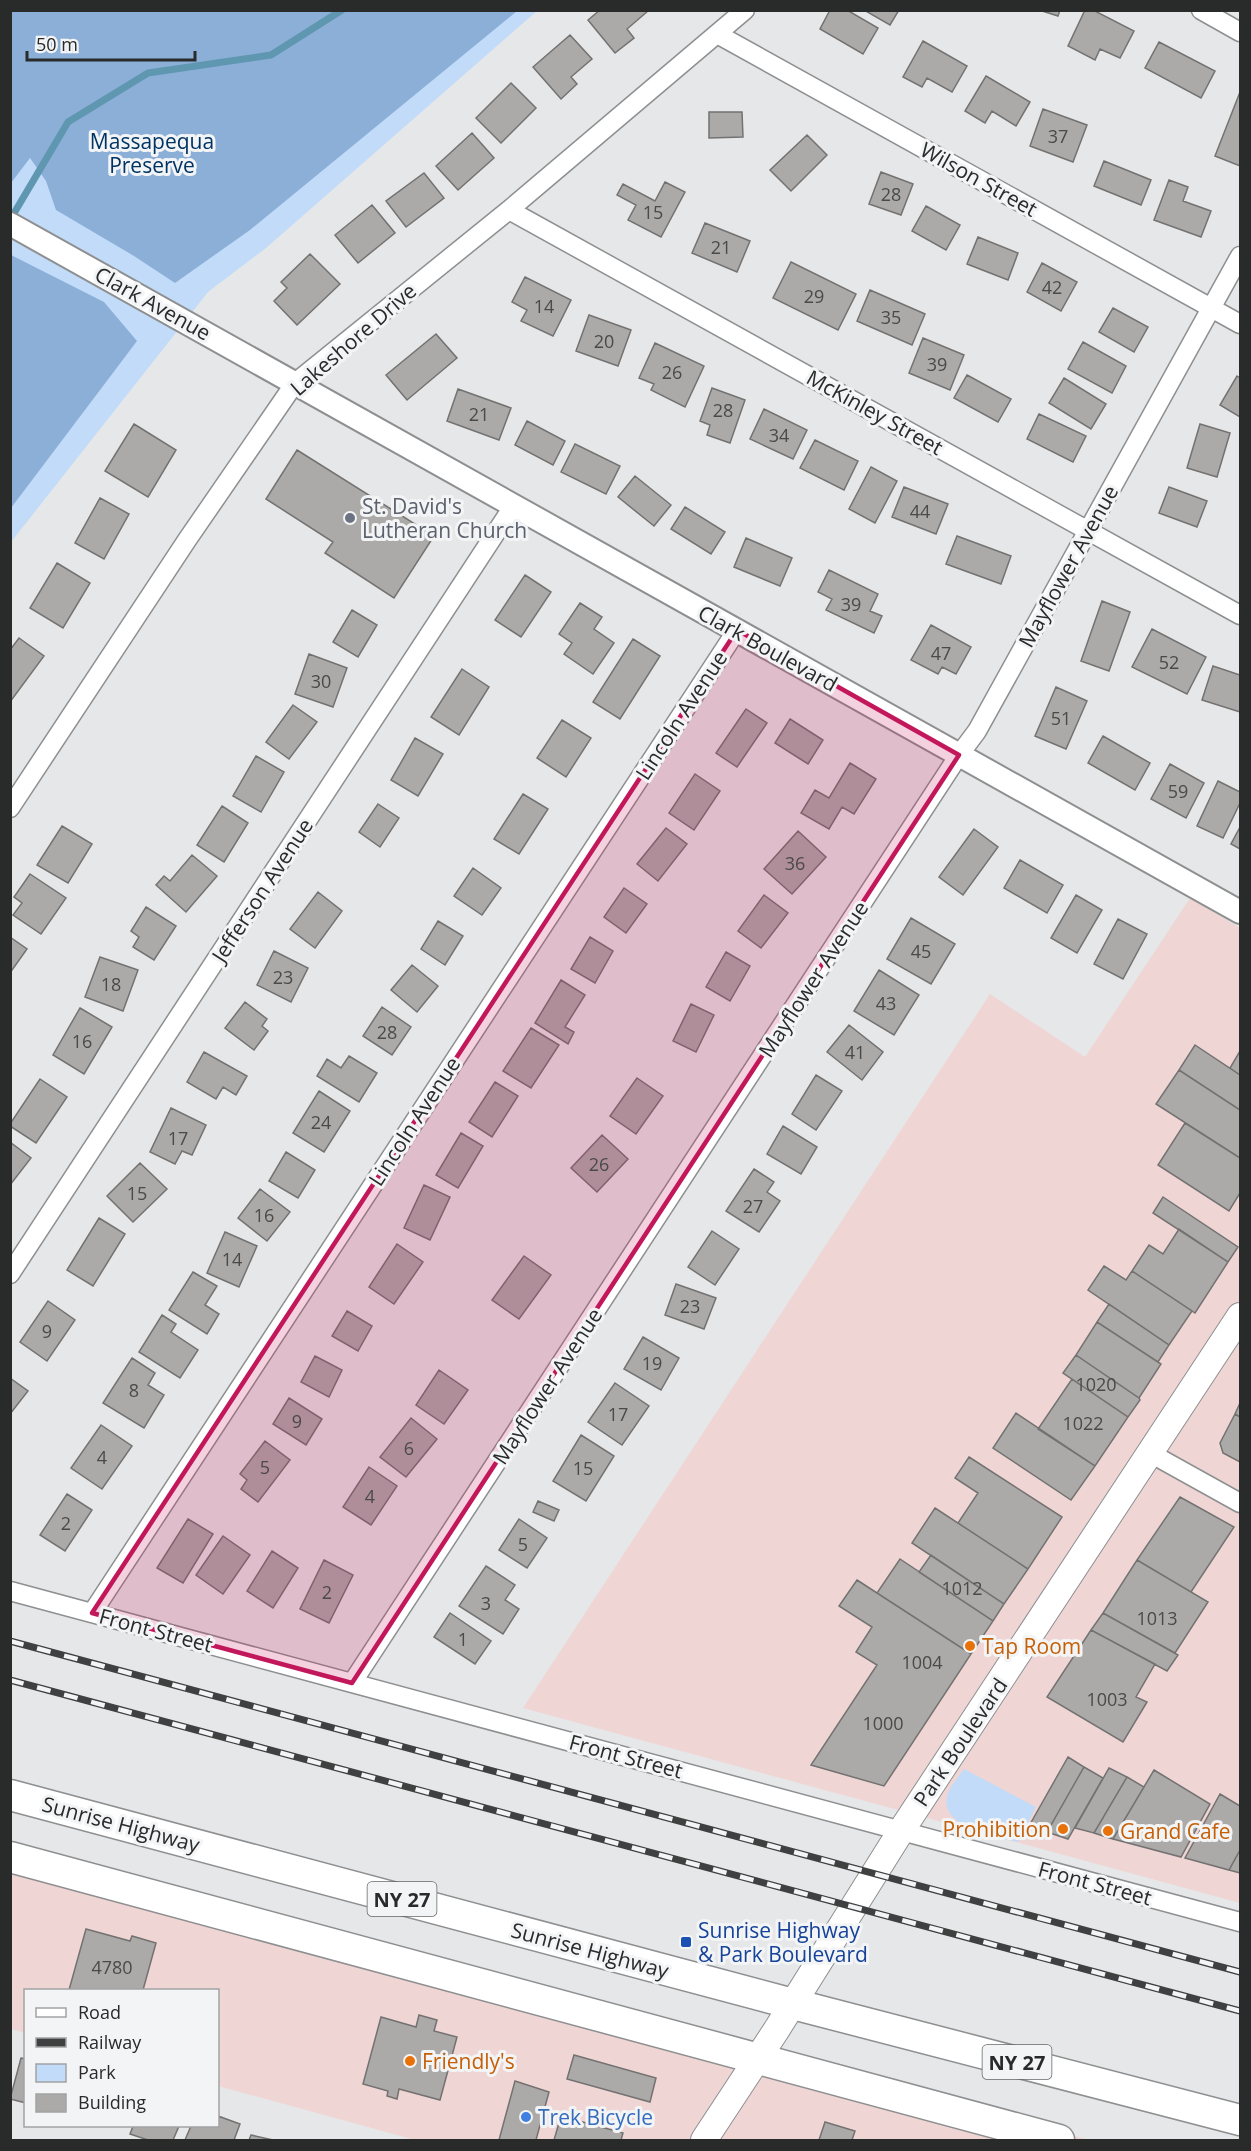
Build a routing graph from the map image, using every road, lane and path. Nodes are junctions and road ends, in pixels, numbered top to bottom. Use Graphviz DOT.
graph roads {
  1 [pos="745,10"];
  2 [pos="1201,10"];
  3 [pos="1240,32"];
  4 [pos="717,34"];
  5 [pos="509,210"];
  6 [pos="10,224"];
  7 [pos="1240,256"];
  8 [pos="1212,308"];
  9 [pos="1240,324"];
  10 [pos="296,383"];
  11 [pos="514,505"];
  12 [pos="1088,531"];
  13 [pos="1240,615"];
  14 [pos="736,630"];
  15 [pos="960,755"];
  16 [pos="10,808"];
  17 [pos="1240,912"];
  18 [pos="10,1274"];
  19 [pos="1240,1316"];
  20 [pos="1150,1453"];
  21 [pos="1240,1503"];
  22 [pos="10,1591"];
  23 [pos="92,1613"];
  24 [pos="352,1683"];
  25 [pos="10,1795"];
  26 [pos="901,1830"];
  27 [pos="10,1857"];
  28 [pos="1240,1922"];
  29 [pos="793,2004"];
  30 [pos="758,2059"];
  31 [pos="1240,2120"];
  32 [pos="704,2140"];
  33 [pos="1059,2140"];
  1 -- 4 [label="street, Lakeshore Drive"];
  2 -- 3 [label="street"];
  4 -- 5 [label="street, Lakeshore Drive"];
  4 -- 8 [label="street, Wilson Street"];
  5 -- 10 [label="street, Lakeshore Drive"];
  5 -- 12 [label="street, McKinley Street"];
  6 -- 10 [label="street, Clark Avenue"];
  7 -- 8 [label="street, Mayflower Avenue"];
  8 -- 9 [label="street, Wilson Street"];
  8 -- 12 [label="street, Mayflower Avenue"];
  10 -- 11 [label="street, Clark Boulevard"];
  10 -- 16 [label="street, Lakeshore Drive"];
  11 -- 14 [label="street, Clark Boulevard"];
  11 -- 18 [label="street, Jefferson Avenue"];
  12 -- 13 [label="street, McKinley Street"];
  12 -- 15 [label="street, Mayflower Avenue"];
  14 -- 15 [label="street, Clark Boulevard"];
  14 -- 23 [label="street, Lincoln Avenue"];
  15 -- 17 [label="street, Clark Boulevard"];
  15 -- 24 [label="street, Mayflower Avenue"];
  19 -- 20 [label="main road, Park Boulevard"];
  20 -- 21 [label="street"];
  20 -- 26 [label="main road, Park Boulevard"];
  22 -- 23 [label="street, Front Street"];
  23 -- 24 [label="street, Front Street"];
  24 -- 26 [label="street, Front Street"];
  25 -- 29 [label="highway, Sunrise Highway / NY 27"];
  26 -- 28 [label="street, Front Street"];
  26 -- 29 [label="main road, Park Boulevard"];
  27 -- 30 [label="highway"];
  29 -- 30 [label="main road, Park Boulevard"];
  29 -- 31 [label="highway, Sunrise Highway / NY 27"];
  30 -- 32 [label="main road, Park Boulevard"];
  30 -- 33 [label="highway"];
}
